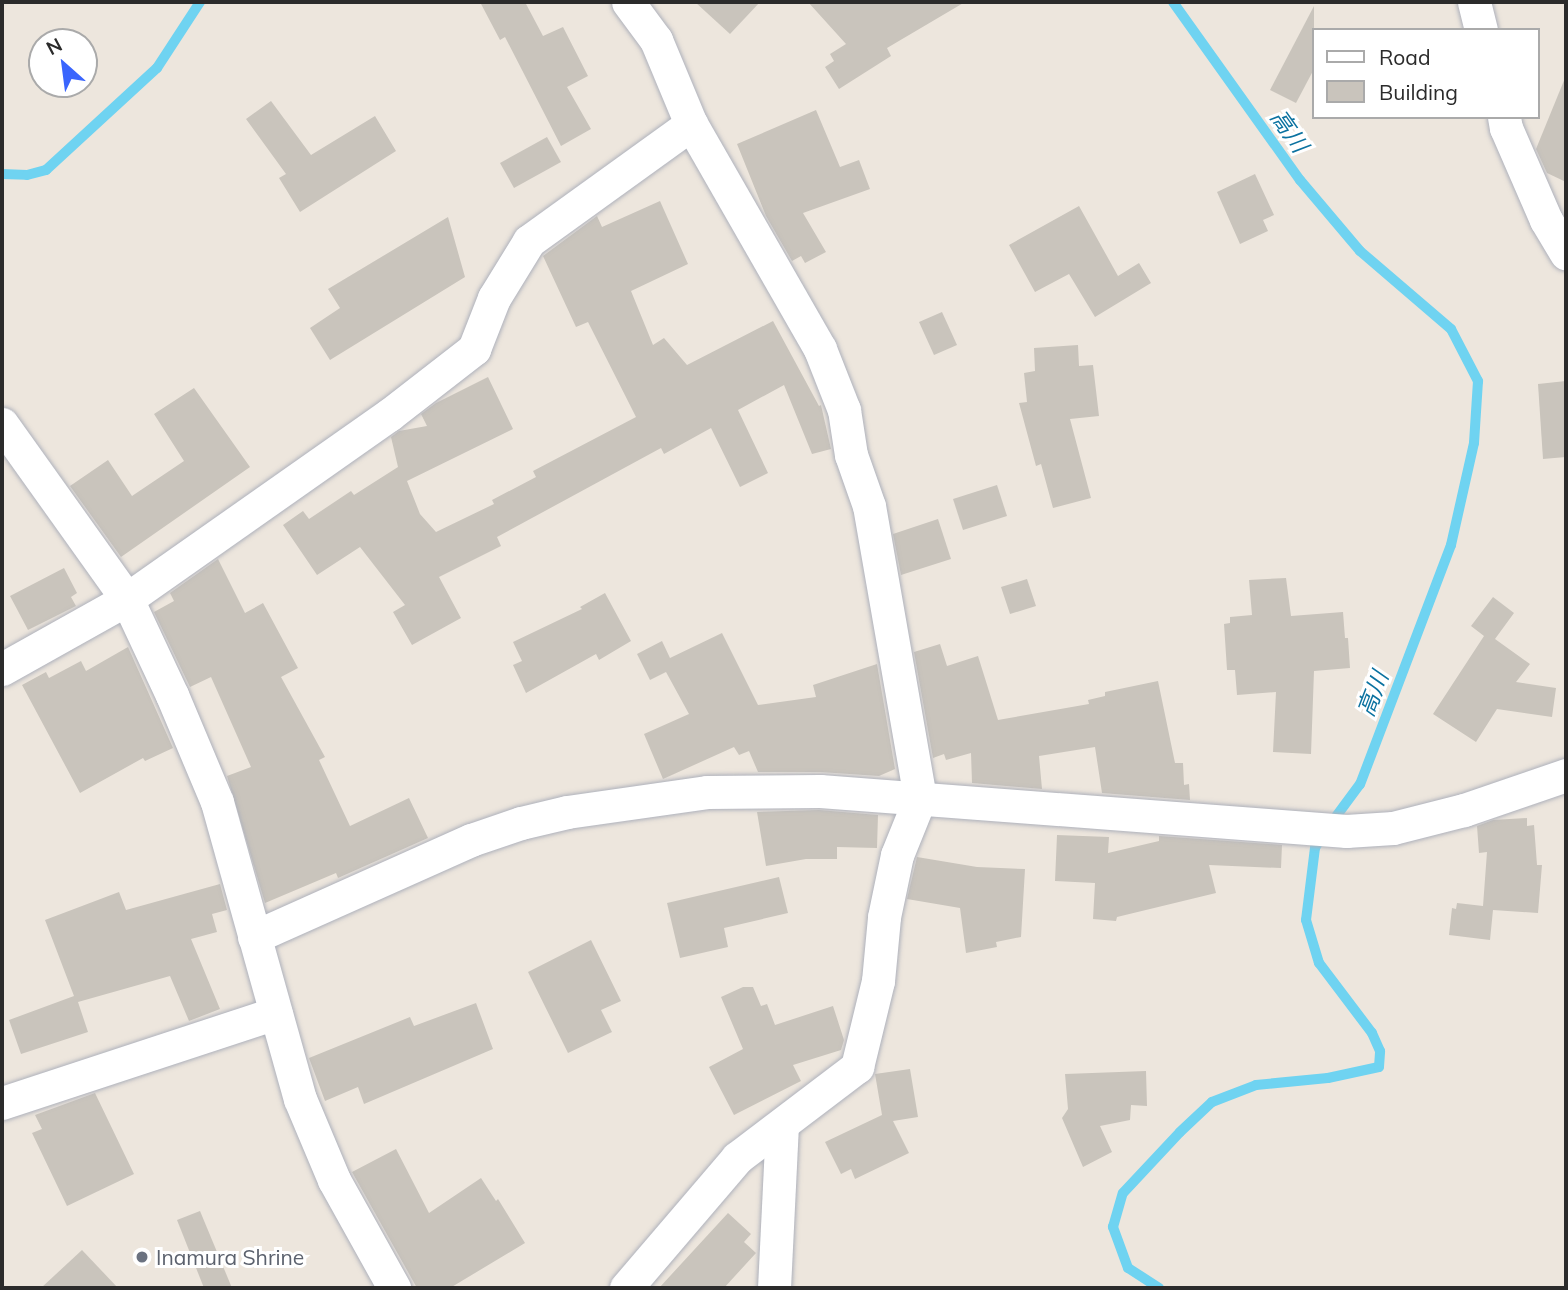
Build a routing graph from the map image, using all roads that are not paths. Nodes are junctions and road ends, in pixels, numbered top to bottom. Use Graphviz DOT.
graph roads {
  1 [pos="628,2"];
  2 [pos="1474,2"];
  3 [pos="1480,28"];
  4 [pos="1504,119"];
  5 [pos="691,124"];
  6 [pos="1566,253"];
  7 [pos="2,424"];
  8 [pos="127,599"];
  9 [pos="2,670"];
  10 [pos="1566,775"];
  11 [pos="920,798"];
  12 [pos="254,937"];
  13 [pos="276,1013"];
  14 [pos="2,1103"];
  15 [pos="782,1125"];
  16 [pos="394,1288"];
  17 [pos="626,1288"];
  18 [pos="775,1288"];
  1 -- 5 [label="street"];
  2 -- 3 [label="street"];
  4 -- 6 [label="street"];
  5 -- 8 [label="street"];
  5 -- 11 [label="street"];
  7 -- 8 [label="street"];
  8 -- 9 [label="street"];
  8 -- 12 [label="street"];
  10 -- 11 [label="street"];
  11 -- 12 [label="street"];
  11 -- 15 [label="street"];
  12 -- 13 [label="street"];
  13 -- 14 [label="street"];
  13 -- 16 [label="street"];
  15 -- 17 [label="street"];
  15 -- 18 [label="street"];
}
